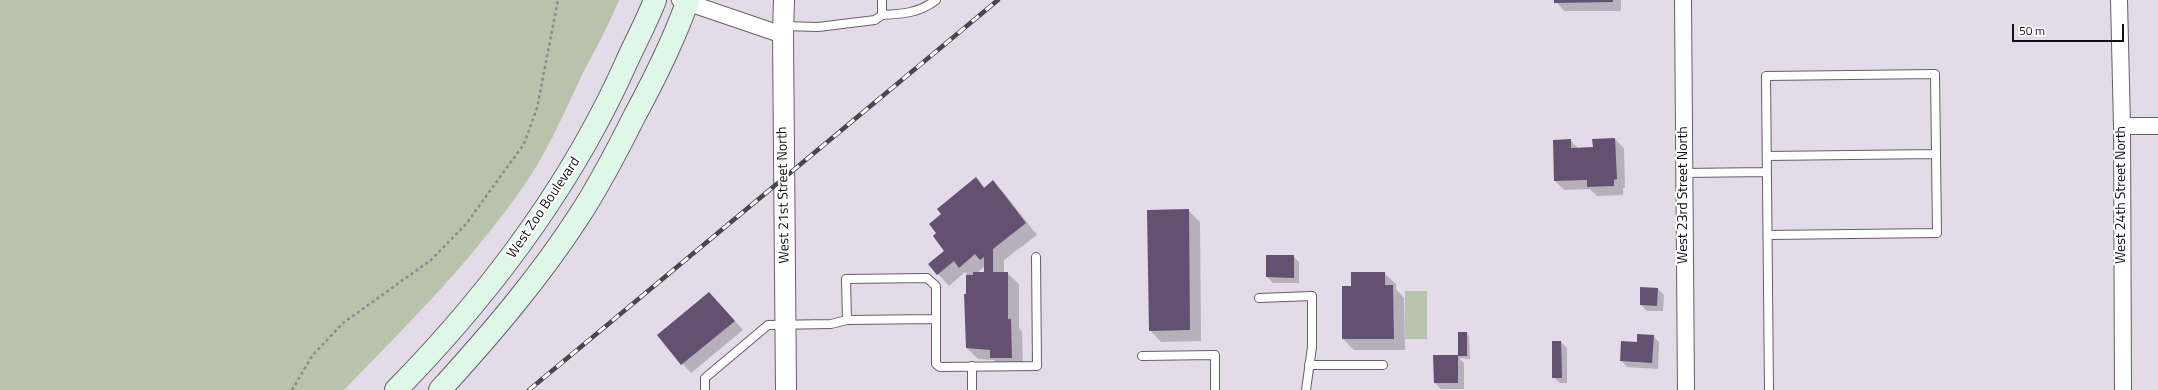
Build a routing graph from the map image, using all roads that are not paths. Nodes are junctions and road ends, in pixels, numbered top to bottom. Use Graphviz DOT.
graph roads {
  1 [pos="654,0"];
  2 [pos="784,0"];
  3 [pos="882,0"];
  4 [pos="936,0"];
  5 [pos="1683,0"];
  6 [pos="2119,0"];
  7 [pos="685,1"];
  8 [pos="882,15"];
  9 [pos="783,31"];
  10 [pos="2122,126"];
  11 [pos="2158,126"];
  12 [pos="1936,154"];
  13 [pos="1767,156"];
  14 [pos="1767,172"];
  15 [pos="1684,173"];
  16 [pos="1768,235"];
  17 [pos="1036,257"];
  18 [pos="1259,298"];
  19 [pos="936,319"];
  20 [pos="847,320"];
  21 [pos="786,325"];
  22 [pos="1142,356"];
  23 [pos="1383,364"];
  24 [pos="1309,365"];
  25 [pos="972,366"];
  26 [pos="396,390"];
  27 [pos="440,390"];
  28 [pos="705,390"];
  29 [pos="786,390"];
  30 [pos="972,390"];
  31 [pos="1215,390"];
  32 [pos="1306,390"];
  33 [pos="1686,390"];
  34 [pos="1770,390"];
  35 [pos="2123,390"];
  1 -- 26 [label="main road, West Zoo Boulevard"];
  2 -- 9 [label="street, West 21st Street North"];
  3 -- 8 [label="lane"];
  4 -- 8 [label="lane"];
  5 -- 15 [label="street, West 23rd Street North"];
  6 -- 10 [label="street, West 24th Street North"];
  7 -- 9 [label="street"];
  7 -- 27 [label="main road"];
  8 -- 9 [label="lane"];
  9 -- 21 [label="street, West 21st Street North"];
  10 -- 11 [label="street"];
  10 -- 35 [label="street, West 24th Street North"];
  12 -- 13 [label="lane"];
  12 -- 13 [label="lane"];
  12 -- 16 [label="lane"];
  13 -- 14 [label="lane"];
  14 -- 15 [label="lane"];
  14 -- 16 [label="lane"];
  15 -- 33 [label="street, West 23rd Street North"];
  16 -- 34 [label="lane"];
  17 -- 25 [label="lane"];
  18 -- 24 [label="lane"];
  19 -- 20 [label="lane"];
  19 -- 20 [label="lane"];
  19 -- 25 [label="lane"];
  20 -- 21 [label="lane"];
  21 -- 28 [label="lane"];
  21 -- 29 [label="street, West 21st Street North"];
  22 -- 31 [label="lane"];
  23 -- 24 [label="lane"];
  24 -- 32 [label="lane"];
  25 -- 30 [label="lane"];
}
